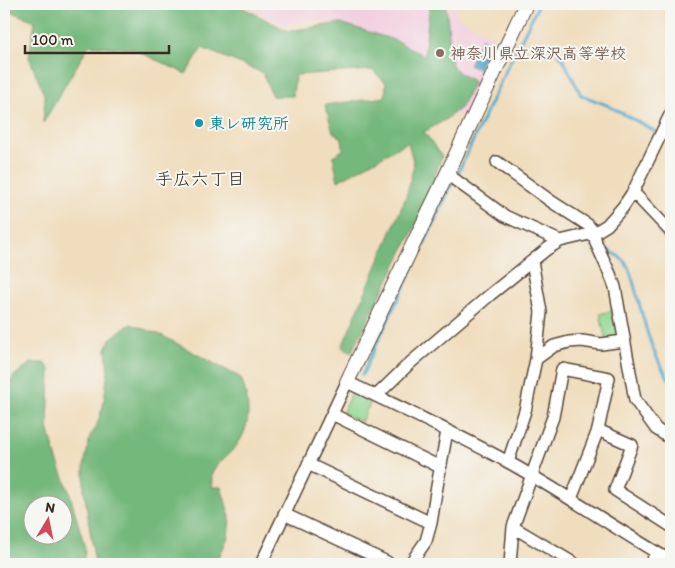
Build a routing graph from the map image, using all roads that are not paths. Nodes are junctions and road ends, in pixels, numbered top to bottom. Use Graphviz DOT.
graph roads {
  1 [pos="526,4"];
  2 [pos="671,113"];
  3 [pos="497,162"];
  4 [pos="446,174"];
  5 [pos="633,192"];
  6 [pos="671,232"];
  7 [pos="594,233"];
  8 [pos="560,241"];
  9 [pos="532,261"];
  10 [pos="624,341"];
  11 [pos="536,359"];
  12 [pos="347,382"];
  13 [pos="376,396"];
  14 [pos="332,414"];
  15 [pos="598,430"];
  16 [pos="447,431"];
  17 [pos="671,439"];
  18 [pos="508,462"];
  19 [pos="308,464"];
  20 [pos="440,467"];
  21 [pos="531,475"];
  22 [pos="571,499"];
  23 [pos="284,514"];
  24 [pos="431,523"];
  25 [pos="671,526"];
  26 [pos="513,527"];
  27 [pos="657,553"];
  28 [pos="671,561"];
  29 [pos="414,563"];
  30 [pos="261,564"];
  31 [pos="388,564"];
  32 [pos="510,564"];
  33 [pos="575,564"];
  34 [pos="650,564"];
  1 -- 4 [label="street"];
  2 -- 5 [label="street"];
  3 -- 7 [label="street"];
  4 -- 8 [label="street"];
  4 -- 12 [label="street"];
  5 -- 6 [label="street"];
  5 -- 7 [label="street"];
  7 -- 8 [label="street"];
  7 -- 10 [label="street"];
  8 -- 9 [label="street"];
  9 -- 11 [label="street"];
  9 -- 13 [label="street"];
  10 -- 11 [label="street"];
  10 -- 17 [label="street"];
  11 -- 18 [label="street"];
  12 -- 13 [label="street"];
  12 -- 14 [label="street"];
  13 -- 16 [label="street"];
  14 -- 19 [label="street"];
  14 -- 20 [label="street"];
  15 -- 21 [label="street"];
  15 -- 22 [label="street"];
  15 -- 25 [label="street"];
  16 -- 18 [label="street"];
  16 -- 20 [label="street"];
  18 -- 21 [label="street"];
  19 -- 23 [label="street"];
  19 -- 24 [label="street"];
  20 -- 24 [label="street"];
  21 -- 22 [label="street"];
  21 -- 26 [label="street"];
  22 -- 27 [label="street"];
  23 -- 30 [label="street"];
  23 -- 31 [label="street"];
  24 -- 29 [label="street"];
  26 -- 32 [label="street"];
  26 -- 33 [label="street"];
  27 -- 28 [label="street"];
  27 -- 34 [label="street"];
}
